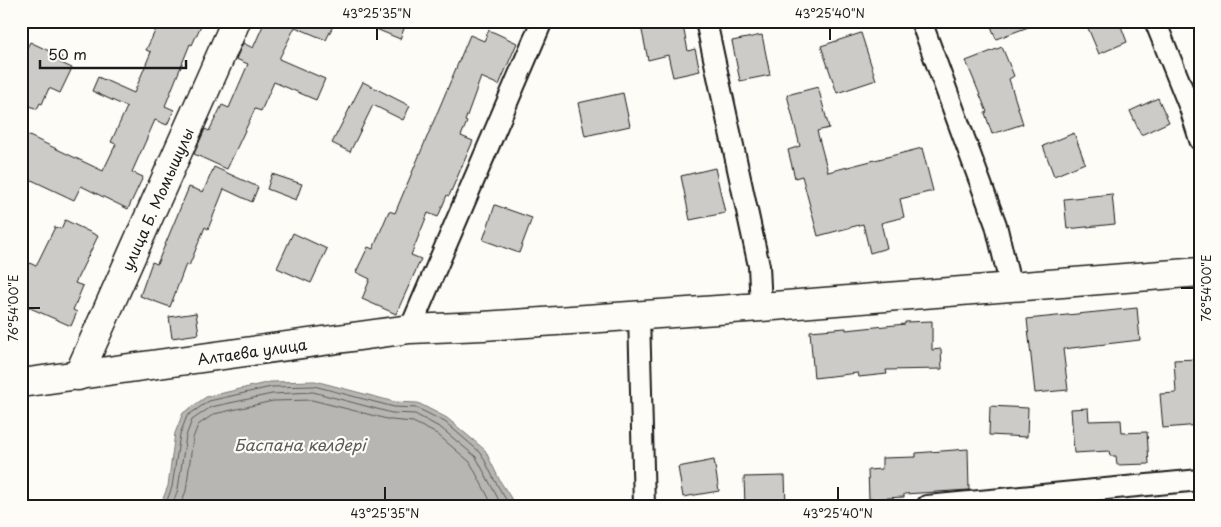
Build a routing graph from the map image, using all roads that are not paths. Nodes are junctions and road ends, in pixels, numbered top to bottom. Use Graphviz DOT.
graph roads {
  1 [pos="236,21"];
  2 [pos="542,21"];
  3 [pos="706,21"];
  4 [pos="921,21"];
  5 [pos="1155,21"];
  6 [pos="1200,140"];
  7 [pos="1200,272"];
  8 [pos="1011,288"];
  9 [pos="762,307"];
  10 [pos="639,315"];
  11 [pos="410,329"];
  12 [pos="78,376"];
  13 [pos="21,383"];
  14 [pos="1200,480"];
  15 [pos="644,506"];
  16 [pos="927,506"];
  1 -- 12 [label="main road, улица Б. Момышулы"];
  2 -- 11 [label="street"];
  3 -- 9 [label="street"];
  4 -- 8 [label="street"];
  5 -- 6 [label="street"];
  7 -- 8 [label="main road, Алтаева улица"];
  8 -- 9 [label="main road, Алтаева улица"];
  9 -- 10 [label="main road, Алтаева улица"];
  10 -- 11 [label="main road, Алтаева улица"];
  10 -- 15 [label="street"];
  11 -- 12 [label="main road, Алтаева улица"];
  12 -- 13 [label="main road, Алтаева улица"];
  14 -- 16 [label="street"];
}
